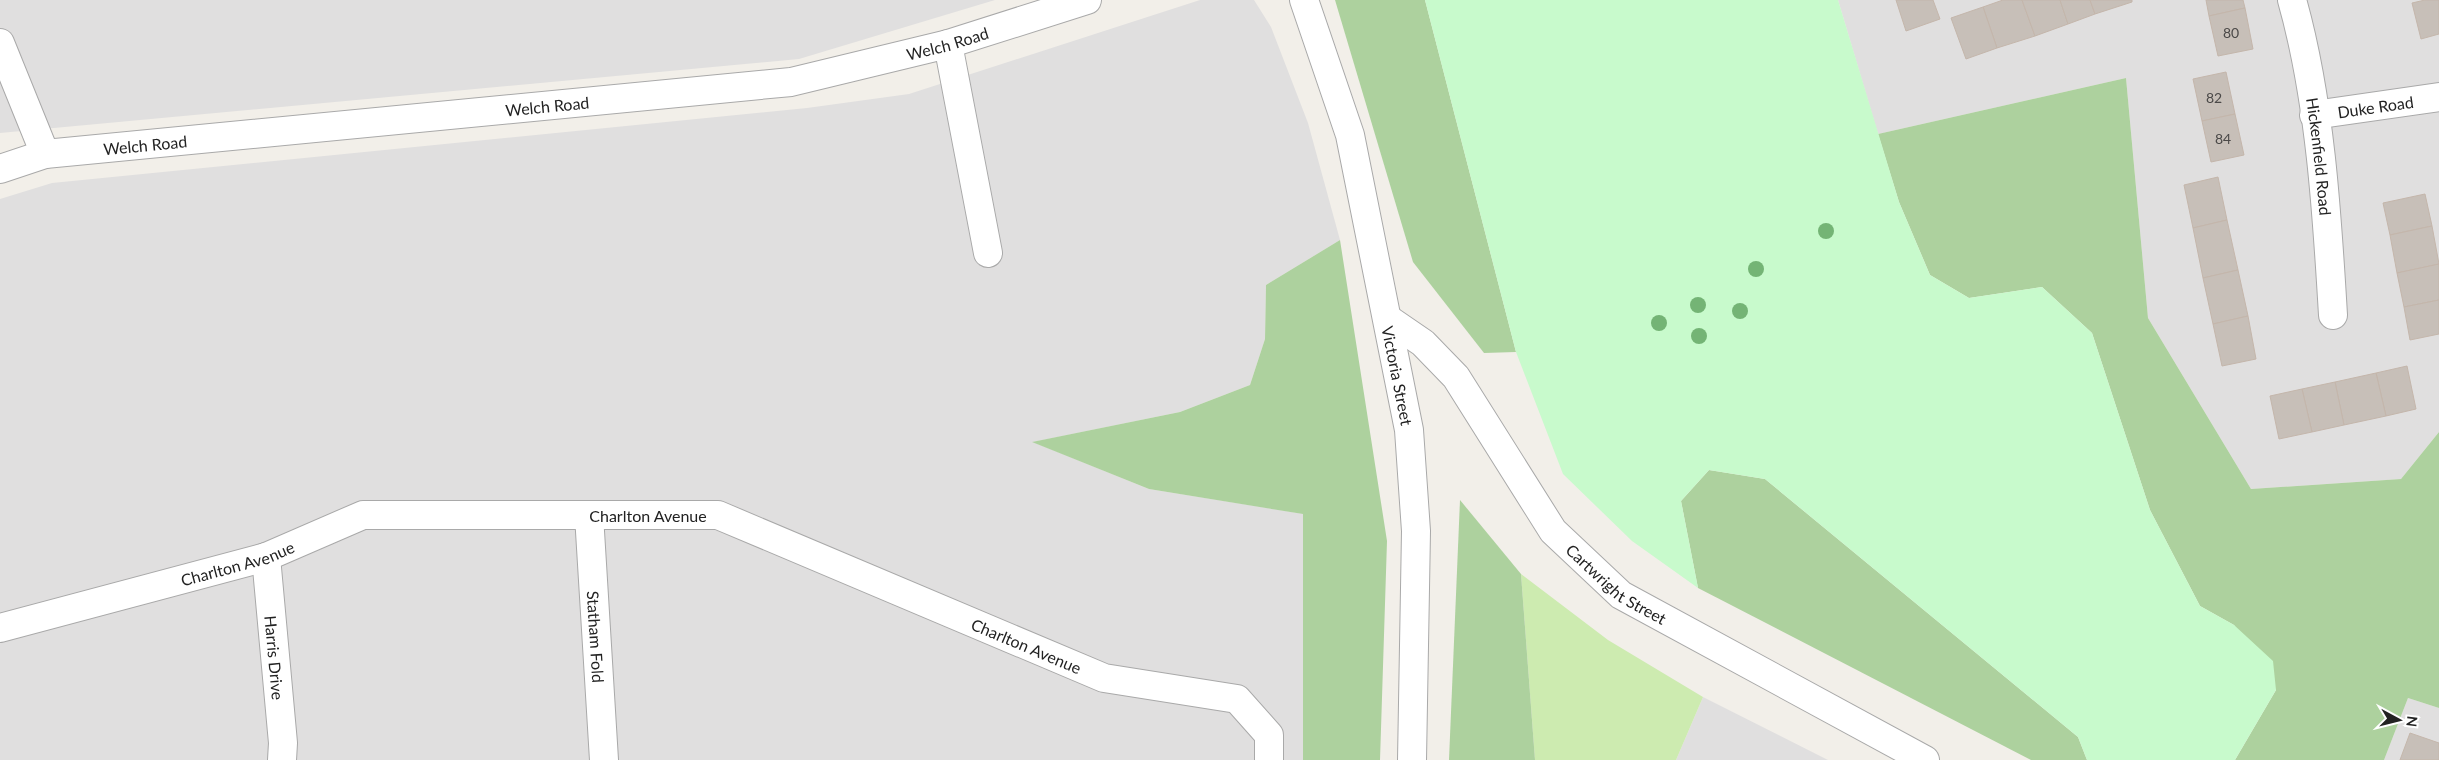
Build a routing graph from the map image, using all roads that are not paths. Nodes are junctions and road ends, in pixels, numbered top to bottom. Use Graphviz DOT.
graph roads {
  1 [pos="1087,0"];
  2 [pos="1304,0"];
  3 [pos="2292,0"];
  4 [pos="0,43"];
  5 [pos="948,44"];
  6 [pos="2439,97"];
  7 [pos="2314,115"];
  8 [pos="45,154"];
  9 [pos="0,169"];
  10 [pos="988,253"];
  11 [pos="2333,315"];
  12 [pos="1388,319"];
  13 [pos="590,515"];
  14 [pos="266,557"];
  15 [pos="0,628"];
  16 [pos="282,760"];
  17 [pos="604,760"];
  18 [pos="1269,760"];
  19 [pos="1412,760"];
  20 [pos="1925,760"];
  1 -- 5 [label="street, Welch Road"];
  2 -- 12 [label="street, Victoria Street"];
  3 -- 7 [label="street, Hickenfield Road"];
  4 -- 8 [label="street"];
  5 -- 8 [label="street, Welch Road"];
  5 -- 10 [label="street"];
  6 -- 7 [label="street, Duke Road"];
  7 -- 11 [label="street, Hickenfield Road"];
  8 -- 9 [label="street, Welch Road"];
  12 -- 19 [label="street, Victoria Street"];
  12 -- 20 [label="street, Cartwright Street"];
  13 -- 14 [label="street, Charlton Avenue"];
  13 -- 17 [label="street, Statham Fold"];
  13 -- 18 [label="street, Charlton Avenue"];
  14 -- 15 [label="street, Charlton Avenue"];
  14 -- 16 [label="street, Harris Drive"];
}
